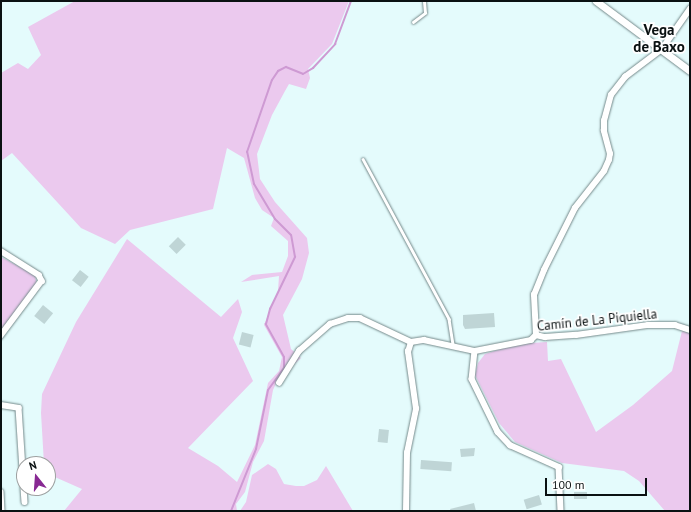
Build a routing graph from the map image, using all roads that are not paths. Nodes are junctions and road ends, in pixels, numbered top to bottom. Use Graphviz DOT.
graph roads {
  1 [pos="424,1"];
  2 [pos="596,1"];
  3 [pos="690,9"];
  4 [pos="413,22"];
  5 [pos="662,48"];
  6 [pos="690,71"];
  7 [pos="363,159"];
  8 [pos="1,251"];
  9 [pos="690,330"];
  10 [pos="536,335"];
  11 [pos="1,336"];
  12 [pos="411,342"];
  13 [pos="453,346"];
  14 [pos="475,351"];
  15 [pos="279,384"];
  16 [pos="1,405"];
  17 [pos="22,456"];
  18 [pos="1,492"];
  19 [pos="25,496"];
  20 [pos="25,502"];
  21 [pos="2,511"];
  22 [pos="406,511"];
  23 [pos="562,511"];
  1 -- 4 [label="lane"];
  2 -- 5 [label="street"];
  3 -- 5 [label="street"];
  5 -- 6 [label="street"];
  5 -- 10 [label="street"];
  7 -- 13 [label="lane"];
  8 -- 11 [label="street"];
  9 -- 10 [label="street, Camín de La Piquiella"];
  10 -- 14 [label="street, Camín de La Piquiella"];
  12 -- 13 [label="street, Camín de La Piquiella"];
  12 -- 15 [label="street, Camín de La Piquiella"];
  12 -- 22 [label="street"];
  13 -- 14 [label="street, Camín de La Piquiella"];
  14 -- 23 [label="street"];
  16 -- 17 [label="street"];
  18 -- 21 [label="street"];
  19 -- 20 [label="street"];
}
